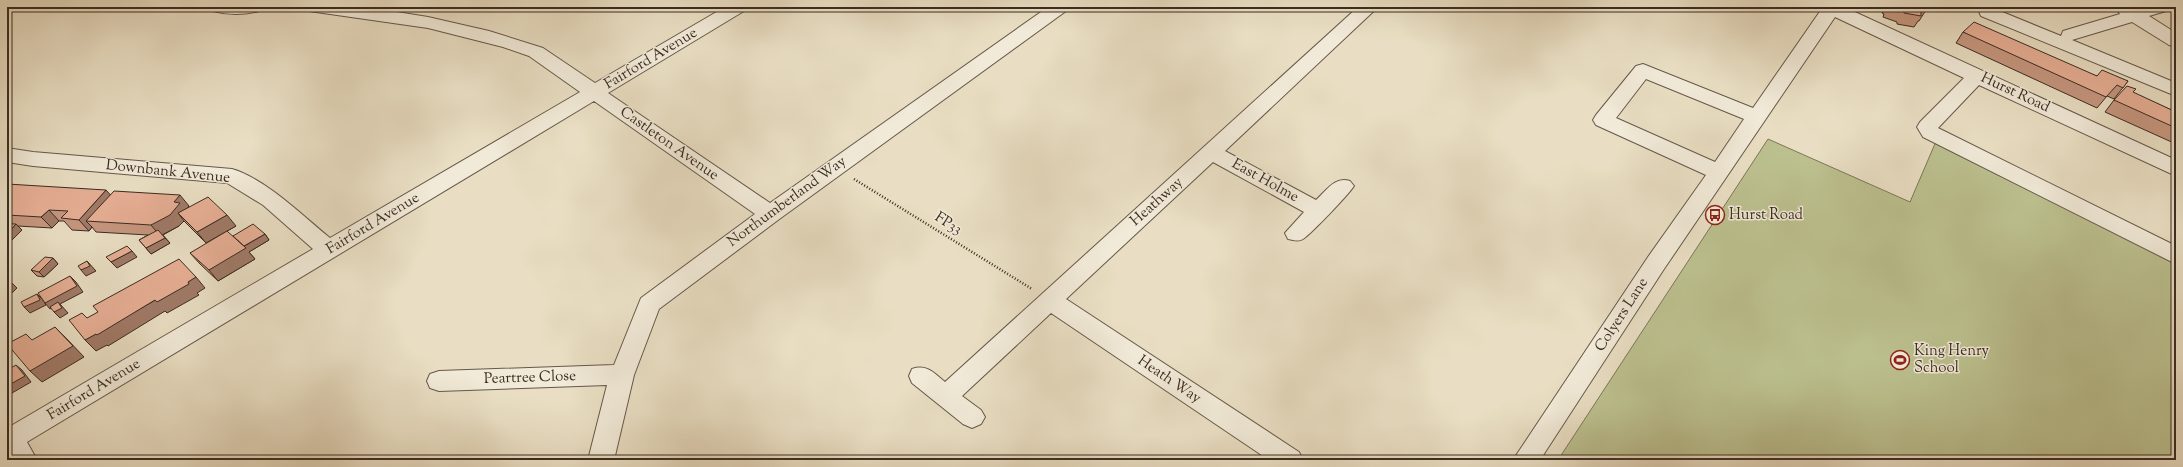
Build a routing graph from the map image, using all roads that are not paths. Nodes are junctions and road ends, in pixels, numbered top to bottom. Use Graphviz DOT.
graph roads {
  1 [pos="219,7"];
  2 [pos="253,7"];
  3 [pos="316,7"];
  4 [pos="738,7"];
  5 [pos="1060,7"];
  6 [pos="1369,7"];
  7 [pos="1986,7"];
  8 [pos="2160,7"];
  9 [pos="1832,8"];
  10 [pos="2133,10"];
  11 [pos="2070,35"];
  12 [pos="2176,41"];
  13 [pos="1978,75"];
  14 [pos="2176,90"];
  15 [pos="596,92"];
  16 [pos="1757,117"];
  17 [pos="1211,152"];
  18 [pos="7,155"];
  19 [pos="2176,169"];
  20 [pos="1719,172"];
  21 [pos="1343,186"];
  22 [pos="1319,211"];
  23 [pos="770,214"];
  24 [pos="1296,233"];
  25 [pos="329,250"];
  26 [pos="2176,256"];
  27 [pos="1049,300"];
  28 [pos="622,375"];
  29 [pos="921,376"];
  30 [pos="439,382"];
  31 [pos="945,397"];
  32 [pos="972,417"];
  33 [pos="9,439"];
  34 [pos="24,460"];
  35 [pos="601,460"];
  36 [pos="1290,460"];
  37 [pos="1526,460"];
  1 -- 2 [label="street"];
  3 -- 15 [label="street, Castleton Avenue"];
  4 -- 15 [label="street, Fairford Avenue"];
  5 -- 23 [label="street, Northumberland Way"];
  6 -- 17 [label="street, Heathway"];
  7 -- 14 [label="street"];
  8 -- 10 [label="street"];
  9 -- 13 [label="street, Hurst Road"];
  9 -- 16 [label="street, Colyers Lane"];
  10 -- 11 [label="street"];
  10 -- 12 [label="street"];
  13 -- 19 [label="street, Hurst Road"];
  13 -- 26 [label="street"];
  15 -- 23 [label="street, Castleton Avenue"];
  15 -- 25 [label="street, Fairford Avenue"];
  16 -- 20 [label="street, Colyers Lane"];
  16 -- 20 [label="street"];
  17 -- 22 [label="street, East Holme"];
  17 -- 27 [label="street, Heathway"];
  18 -- 25 [label="street, Downbank Avenue"];
  20 -- 37 [label="street, Colyers Lane"];
  21 -- 22 [label="street, East Holme"];
  22 -- 24 [label="street, East Holme"];
  23 -- 28 [label="street, Northumberland Way"];
  25 -- 33 [label="street, Fairford Avenue"];
  27 -- 31 [label="street, Heathway"];
  27 -- 36 [label="street, Heath Way"];
  28 -- 30 [label="street, Peartree Close"];
  28 -- 35 [label="street, Northumberland Way"];
  29 -- 31 [label="street"];
  31 -- 32 [label="street"];
  33 -- 34 [label="street"];
}
